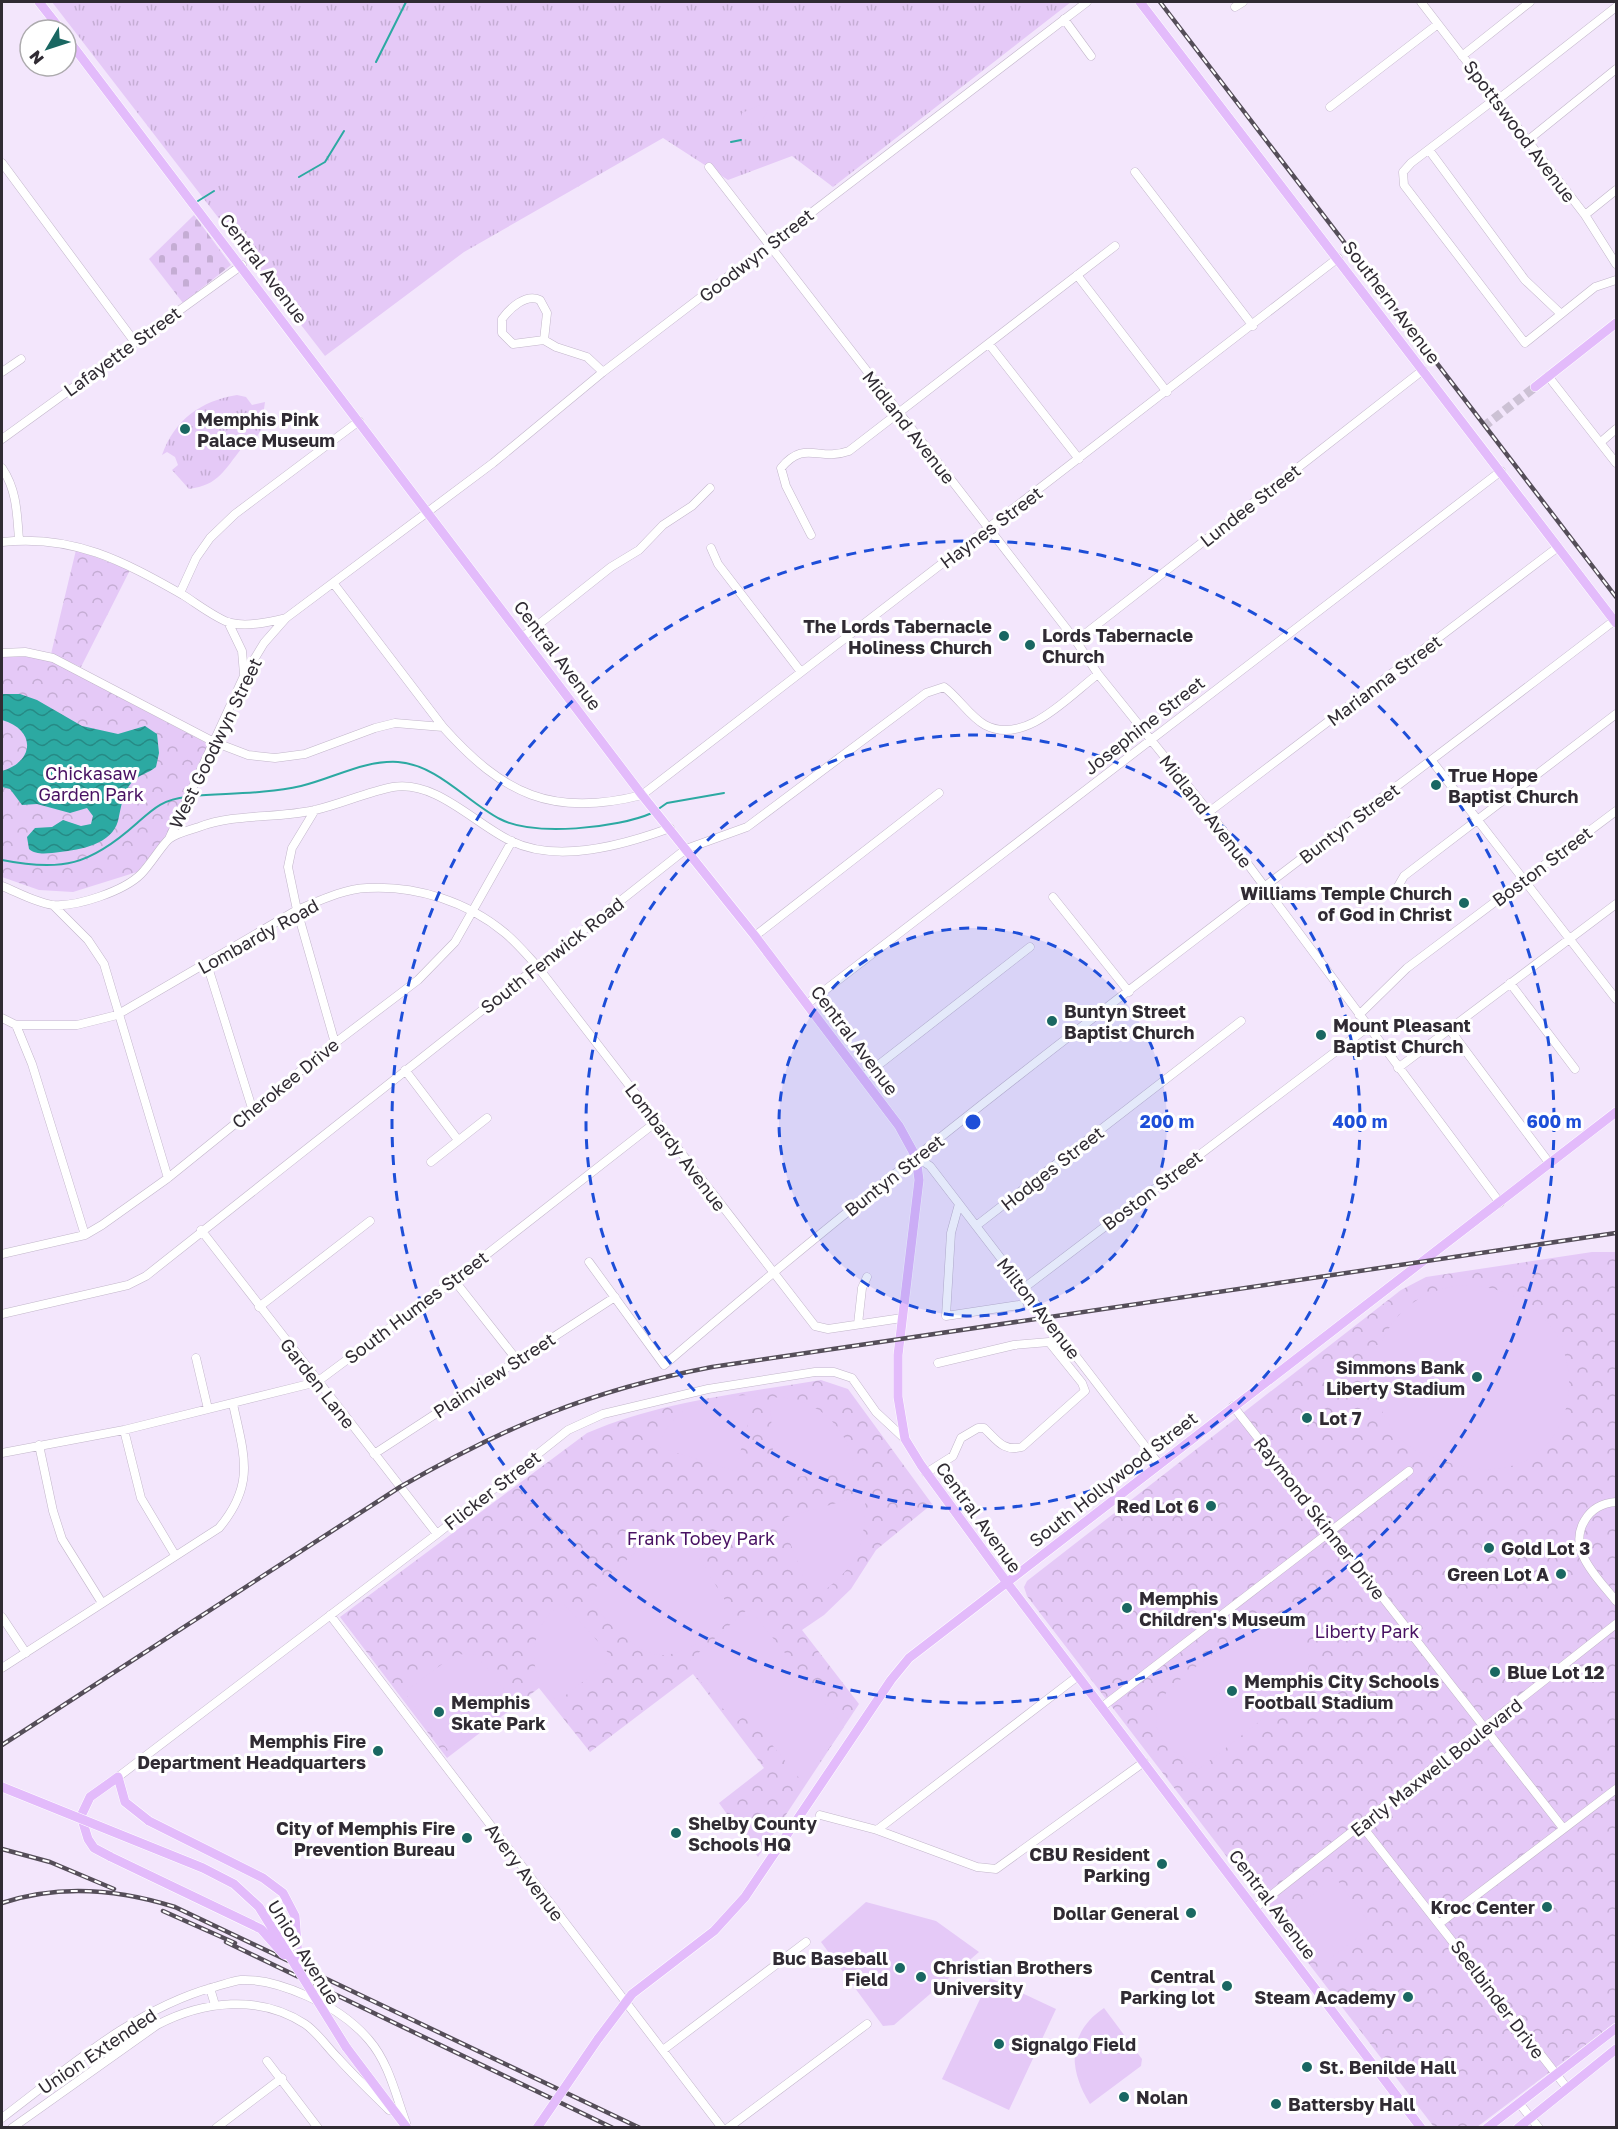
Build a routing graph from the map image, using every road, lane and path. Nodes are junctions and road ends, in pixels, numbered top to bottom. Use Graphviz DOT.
graph roads {
  1 [pos="39,2"];
  2 [pos="1087,2"];
  3 [pos="1140,2"];
  4 [pos="1243,2"];
  5 [pos="1420,2"];
  6 [pos="1530,2"];
  7 [pos="1617,6"];
  8 [pos="1235,7"];
  9 [pos="52,18"];
  10 [pos="1064,19"];
  11 [pos="1438,24"];
  12 [pos="78,53"];
  13 [pos="1091,56"];
  14 [pos="1462,56"];
  15 [pos="1617,69"];
  16 [pos="1496,100"];
  17 [pos="1330,107"];
  18 [pos="1527,141"];
  19 [pos="1429,150"];
  20 [pos="2,163"];
  21 [pos="709,167"];
  22 [pos="1135,172"];
  23 [pos="1617,190"];
  24 [pos="1584,215"];
  25 [pos="769,244"];
  26 [pos="1115,246"];
  27 [pos="1338,258"];
  28 [pos="1617,264"];
  29 [pos="242,265"];
  30 [pos="1077,275"];
  31 [pos="1617,280"];
  32 [pos="1560,313"];
  33 [pos="1617,323"];
  34 [pos="1253,326"];
  35 [pos="544,340"];
  36 [pos="134,341"];
  37 [pos="989,344"];
  38 [pos="21,359"];
  39 [pos="1423,370"];
  40 [pos="2,372"];
  41 [pos="603,372"];
  42 [pos="1548,376"];
  43 [pos="1535,387"];
  44 [pos="1167,392"];
  45 [pos="899,414"];
  46 [pos="359,421"];
  47 [pos="1483,427"];
  48 [pos="1617,429"];
  49 [pos="1474,434"];
  50 [pos="2,439"];
  51 [pos="1601,442"];
  52 [pos="1079,459"];
  53 [pos="1617,463"];
  54 [pos="2,468"];
  55 [pos="1501,471"];
  56 [pos="710,488"];
  57 [pos="428,513"];
  58 [pos="988,529"];
  59 [pos="811,536"];
  60 [pos="19,540"];
  61 [pos="2,542"];
  62 [pos="1558,547"];
  63 [pos="711,549"];
  64 [pos="334,584"];
  65 [pos="180,594"];
  66 [pos="286,618"];
  67 [pos="1616,621"];
  68 [pos="228,622"];
  69 [pos="524,636"];
  70 [pos="1076,641"];
  71 [pos="2,653"];
  72 [pos="801,672"];
  73 [pos="1098,674"];
  74 [pos="244,676"];
  75 [pos="1617,714"];
  76 [pos="442,727"];
  77 [pos="1150,740"];
  78 [pos="214,742"];
  79 [pos="1432,761"];
  80 [pos="939,793"];
  81 [pos="642,795"];
  82 [pos="315,810"];
  83 [pos="1617,811"];
  84 [pos="1209,813"];
  85 [pos="1477,819"];
  86 [pos="670,828"];
  87 [pos="169,838"];
  88 [pos="512,842"];
  89 [pos="686,849"];
  90 [pos="1523,879"];
  91 [pos="2,886"];
  92 [pos="1264,887"];
  93 [pos="1393,895"];
  94 [pos="1053,897"];
  95 [pos="1617,904"];
  96 [pos="53,905"];
  97 [pos="297,910"];
  98 [pos="472,910"];
  99 [pos="755,936"];
  100 [pos="1569,938"];
  101 [pos="1030,947"];
  102 [pos="207,964"];
  103 [pos="537,966"];
  104 [pos="1510,983"];
  105 [pos="1129,992"];
  106 [pos="1617,999"];
  107 [pos="807,1004"];
  108 [pos="117,1015"];
  109 [pos="1359,1015"];
  110 [pos="2,1018"];
  111 [pos="1241,1021"];
  112 [pos="16,1026"];
  113 [pos="1368,1027"];
  114 [pos="1450,1030"];
  115 [pos="335,1043"];
  116 [pos="1398,1068"];
  117 [pos="1575,1069"];
  118 [pos="405,1070"];
  119 [pos="862,1077"];
  120 [pos="252,1108"];
  121 [pos="1617,1112"];
  122 [pos="487,1118"];
  123 [pos="656,1122"];
  124 [pos="458,1140"];
  125 [pos="916,1157"];
  126 [pos="431,1162"];
  127 [pos="1550,1164"];
  128 [pos="168,1178"];
  129 [pos="1500,1203"];
  130 [pos="959,1204"];
  131 [pos="370,1221"];
  132 [pos="976,1226"];
  133 [pos="201,1230"];
  134 [pos="85,1235"];
  135 [pos="2,1254"];
  136 [pos="589,1262"];
  137 [pos="771,1272"];
  138 [pos="867,1277"];
  139 [pos="454,1280"];
  140 [pos="1023,1288"];
  141 [pos="615,1298"];
  142 [pos="1018,1305"];
  143 [pos="259,1306"];
  144 [pos="2,1314"];
  145 [pos="902,1318"];
  146 [pos="858,1324"];
  147 [pos="196,1358"];
  148 [pos="517,1360"];
  149 [pos="938,1363"];
  150 [pos="317,1382"];
  151 [pos="233,1404"];
  152 [pos="1233,1406"];
  153 [pos="207,1409"];
  154 [pos="124,1430"];
  155 [pos="905,1440"];
  156 [pos="39,1445"];
  157 [pos="2,1453"];
  158 [pos="374,1454"];
  159 [pos="1158,1463"];
  160 [pos="1409,1471"];
  161 [pos="926,1473"];
  162 [pos="1617,1502"];
  163 [pos="1329,1530"];
  164 [pos="437,1534"];
  165 [pos="176,1555"];
  166 [pos="1008,1584"];
  167 [pos="1617,1601"];
  168 [pos="102,1603"];
  169 [pos="330,1615"];
  170 [pos="2,1617"];
  171 [pos="1617,1624"];
  172 [pos="26,1653"];
  173 [pos="2,1668"];
  174 [pos="1078,1676"];
  175 [pos="1102,1707"];
  176 [pos="1486,1727"];
  177 [pos="1144,1762"];
  178 [pos="118,1777"];
  179 [pos="2,1787"];
  180 [pos="1617,1789"];
  181 [pos="820,1815"];
  182 [pos="1362,1826"];
  183 [pos="1563,1828"];
  184 [pos="877,1830"];
  185 [pos="1255,1908"];
  186 [pos="1440,1923"];
  187 [pos="806,1942"];
  188 [pos="299,1973"];
  189 [pos="210,1988"];
  190 [pos="624,2002"];
  191 [pos="215,2005"];
  192 [pos="867,2024"];
  193 [pos="1617,2028"];
  194 [pos="96,2049"];
  195 [pos="1617,2049"];
  196 [pos="663,2050"];
  197 [pos="104,2060"];
  198 [pos="267,2061"];
  199 [pos="1557,2075"];
  200 [pos="282,2078"];
  201 [pos="1567,2088"];
  202 [pos="21,2103"];
  203 [pos="1519,2103"];
  204 [pos="30,2115"];
  205 [pos="1531,2117"];
  206 [pos="2,2118"];
  207 [pos="1418,2125"];
  208 [pos="12,2127"];
  209 [pos="216,2127"];
  210 [pos="318,2127"];
  211 [pos="407,2127"];
  212 [pos="537,2127"];
  213 [pos="722,2127"];
  214 [pos="728,2127"];
  215 [pos="1431,2127"];
  216 [pos="1487,2127"];
  217 [pos="1518,2127"];
  218 [pos="1539,2127"];
  1 -- 9 [label="main road"];
  2 -- 10 [label="street, Goodwyn Street"];
  3 -- 27 [label="main road, Southern Avenue"];
  4 -- 8 [label="street"];
  5 -- 11 [label="street, Spottswood Avenue"];
  6 -- 14 [label="street"];
  7 -- 16 [label="street"];
  10 -- 13 [label="street"];
  10 -- 25 [label="street, Goodwyn Street"];
  11 -- 14 [label="street, Spottswood Avenue"];
  11 -- 17 [label="street"];
  12 -- 29 [label="main road, Central Avenue"];
  14 -- 16 [label="street, Spottswood Avenue"];
  15 -- 18 [label="street"];
  16 -- 18 [label="street, Spottswood Avenue"];
  16 -- 19 [label="street"];
  18 -- 24 [label="street, Spottswood Avenue"];
  19 -- 32 [label="street"];
  19 -- 32 [label="street"];
  20 -- 36 [label="street"];
  21 -- 25 [label="street, Midland Avenue"];
  22 -- 34 [label="street"];
  23 -- 24 [label="street"];
  24 -- 28 [label="street, Spottswood Avenue"];
  25 -- 41 [label="street, Goodwyn Street"];
  25 -- 45 [label="street, Midland Avenue"];
  26 -- 30 [label="street"];
  27 -- 34 [label="street, Haynes Street"];
  27 -- 39 [label="main road, Southern Avenue"];
  29 -- 36 [label="street, Lafayette Street"];
  29 -- 46 [label="main road, Central Avenue"];
  30 -- 37 [label="street"];
  30 -- 44 [label="street"];
  31 -- 32 [label="street"];
  33 -- 42 [label="main road"];
  34 -- 44 [label="street, Haynes Street"];
  35 -- 35 [label="street"];
  35 -- 41 [label="street"];
  36 -- 50 [label="street, Lafayette Street"];
  37 -- 45 [label="street"];
  37 -- 52 [label="street"];
  38 -- 40 [label="street"];
  39 -- 49 [label="main road, Southern Avenue"];
  39 -- 70 [label="street, Lundee Street"];
  41 -- 57 [label="street, Goodwyn Street"];
  42 -- 43 [label="main road"];
  42 -- 51 [label="street"];
  44 -- 52 [label="street, Haynes Street"];
  45 -- 58 [label="street, Midland Avenue"];
  45 -- 59 [label="street"];
  46 -- 57 [label="main road, Central Avenue"];
  46 -- 65 [label="street"];
  47 -- 49 [label="main road"];
  48 -- 51 [label="street"];
  49 -- 55 [label="main road, Southern Avenue"];
  51 -- 53 [label="street"];
  52 -- 58 [label="street, Haynes Street"];
  54 -- 60 [label="street"];
  55 -- 62 [label="main road, Southern Avenue"];
  55 -- 77 [label="street, Josephine Street"];
  56 -- 69 [label="street"];
  57 -- 64 [label="street, West Goodwyn Street"];
  57 -- 69 [label="main road, Central Avenue"];
  58 -- 70 [label="street, Midland Avenue"];
  58 -- 72 [label="street, Haynes Street"];
  60 -- 61 [label="street"];
  60 -- 65 [label="street"];
  62 -- 67 [label="main road, Southern Avenue"];
  62 -- 84 [label="street, Marianna Street"];
  63 -- 72 [label="street"];
  64 -- 66 [label="street, West Goodwyn Street"];
  64 -- 76 [label="street"];
  65 -- 68 [label="street"];
  66 -- 68 [label="street"];
  66 -- 74 [label="street, West Goodwyn Street"];
  67 -- 79 [label="street, Buntyn Street"];
  68 -- 74 [label="street"];
  69 -- 81 [label="main road, Central Avenue"];
  70 -- 73 [label="street, Midland Avenue"];
  71 -- 78 [label="street"];
  72 -- 81 [label="street, Haynes Street"];
  73 -- 77 [label="street, Midland Avenue"];
  73 -- 89 [label="street, South Fenwick Road"];
  74 -- 78 [label="street, West Goodwyn Street"];
  75 -- 85 [label="street"];
  76 -- 78 [label="street"];
  76 -- 81 [label="street"];
  77 -- 84 [label="street, Midland Avenue"];
  77 -- 107 [label="street, Josephine Street"];
  78 -- 87 [label="street, West Goodwyn Street"];
  79 -- 85 [label="street"];
  79 -- 92 [label="street, Buntyn Street"];
  80 -- 99 [label="street"];
  81 -- 86 [label="main road, Central Avenue"];
  82 -- 87 [label="street"];
  82 -- 88 [label="street"];
  82 -- 97 [label="street"];
  83 -- 90 [label="street, Boston Street"];
  84 -- 92 [label="street, Midland Avenue"];
  85 -- 90 [label="street"];
  85 -- 93 [label="street"];
  86 -- 88 [label="street"];
  86 -- 89 [label="main road, Central Avenue"];
  87 -- 96 [label="street, West Goodwyn Street"];
  88 -- 98 [label="street, Cherokee Drive"];
  89 -- 99 [label="main road, Central Avenue"];
  89 -- 103 [label="street, South Fenwick Road"];
  90 -- 100 [label="street"];
  90 -- 109 [label="street, Boston Street"];
  91 -- 96 [label="street"];
  92 -- 105 [label="street, Buntyn Street"];
  92 -- 109 [label="street, Midland Avenue"];
  94 -- 105 [label="street"];
  95 -- 100 [label="street"];
  96 -- 108 [label="street"];
  97 -- 98 [label="street, Lombardy Road"];
  97 -- 102 [label="street, Lombardy Road"];
  97 -- 115 [label="street"];
  98 -- 103 [label="street, Lombardy Road"];
  98 -- 115 [label="street, Cherokee Drive"];
  99 -- 107 [label="main road, Central Avenue"];
  100 -- 104 [label="street"];
  100 -- 106 [label="street"];
  101 -- 119 [label="street"];
  102 -- 108 [label="street, Lombardy Road"];
  102 -- 120 [label="street"];
  103 -- 118 [label="street, South Fenwick Road"];
  103 -- 123 [label="street, Lombardy Avenue"];
  104 -- 114 [label="street"];
  104 -- 117 [label="street"];
  105 -- 125 [label="street, Buntyn Street"];
  107 -- 119 [label="main road, Central Avenue"];
  108 -- 112 [label="street, Lombardy Road"];
  108 -- 128 [label="street"];
  109 -- 113 [label="street, Midland Avenue"];
  110 -- 112 [label="street"];
  111 -- 132 [label="street, Hodges Street"];
  112 -- 134 [label="street"];
  113 -- 116 [label="street, Midland Avenue"];
  113 -- 140 [label="street, Boston Street"];
  114 -- 116 [label="street"];
  114 -- 127 [label="street"];
  115 -- 120 [label="street, Cherokee Drive"];
  116 -- 129 [label="street, Midland Avenue"];
  118 -- 124 [label="street"];
  118 -- 133 [label="street, South Fenwick Road"];
  119 -- 125 [label="main road, Central Avenue"];
  120 -- 128 [label="street, Cherokee Drive"];
  121 -- 127 [label="main road, South Hollywood Street"];
  122 -- 124 [label="street"];
  123 -- 137 [label="street, Lombardy Avenue"];
  123 -- 139 [label="street, South Humes Street"];
  124 -- 126 [label="street"];
  125 -- 130 [label="street, Milton Avenue"];
  125 -- 137 [label="street, Buntyn Street"];
  125 -- 145 [label="main road, Central Avenue"];
  127 -- 129 [label="main road, South Hollywood Street"];
  128 -- 134 [label="street, Cherokee Drive"];
  129 -- 152 [label="main road, South Hollywood Street"];
  130 -- 132 [label="street, Milton Avenue"];
  130 -- 142 [label="street"];
  131 -- 143 [label="street"];
  132 -- 140 [label="street, Milton Avenue"];
  133 -- 143 [label="street, Garden Lane"];
  133 -- 144 [label="street, South Fenwick Road"];
  134 -- 135 [label="street, Cherokee Drive"];
  136 -- 141 [label="street"];
  137 -- 141 [label="street, Buntyn Street"];
  137 -- 146 [label="street, Lombardy Avenue"];
  138 -- 146 [label="street"];
  139 -- 148 [label="street"];
  139 -- 150 [label="street, South Humes Street"];
  140 -- 159 [label="street, Milton Avenue"];
  141 -- 148 [label="street, Plainview Street"];
  143 -- 150 [label="street, Garden Lane"];
  145 -- 146 [label="street"];
  145 -- 155 [label="main road, Central Avenue"];
  147 -- 153 [label="street"];
  148 -- 158 [label="street, Plainview Street"];
  149 -- 161 [label="street"];
  150 -- 151 [label="street, South Humes Street"];
  150 -- 158 [label="street, Garden Lane"];
  151 -- 153 [label="street, South Humes Street"];
  151 -- 165 [label="street"];
  152 -- 159 [label="main road, South Hollywood Street"];
  152 -- 163 [label="street, Raymond Skinner Drive"];
  153 -- 154 [label="street, South Humes Street"];
  154 -- 156 [label="street, South Humes Street"];
  154 -- 165 [label="street"];
  155 -- 161 [label="main road, Central Avenue"];
  155 -- 164 [label="street, Flicker Street"];
  156 -- 157 [label="street, South Humes Street"];
  156 -- 168 [label="street"];
  158 -- 164 [label="street, Garden Lane"];
  159 -- 166 [label="main road, South Hollywood Street"];
  160 -- 163 [label="street"];
  161 -- 166 [label="main road, Central Avenue"];
  162 -- 167 [label="street"];
  163 -- 175 [label="street"];
  163 -- 176 [label="street, Raymond Skinner Drive"];
  164 -- 169 [label="street, Flicker Street"];
  165 -- 168 [label="street"];
  166 -- 174 [label="main road, Central Avenue"];
  166 -- 190 [label="main road, South Hollywood Street"];
  168 -- 172 [label="street"];
  169 -- 178 [label="street, Flicker Street"];
  169 -- 190 [label="street, Avery Avenue"];
  170 -- 172 [label="street"];
  171 -- 176 [label="street, Early Maxwell Boulevard"];
  172 -- 173 [label="street"];
  174 -- 175 [label="main road, Central Avenue"];
  174 -- 184 [label="street"];
  175 -- 177 [label="main road, Central Avenue"];
  176 -- 182 [label="street, Early Maxwell Boulevard"];
  176 -- 183 [label="street, Raymond Skinner Drive"];
  177 -- 184 [label="street"];
  177 -- 185 [label="main road, Central Avenue"];
  178 -- 188 [label="main road, bridge"];
  178 -- 188 [label="main road, bridge"];
  179 -- 188 [label="main road, Union Avenue, bridge"];
  180 -- 183 [label="street"];
  181 -- 184 [label="street"];
  182 -- 185 [label="street, Early Maxwell Boulevard"];
  182 -- 186 [label="street, Seelbinder Drive"];
  183 -- 186 [label="street"];
  185 -- 207 [label="main road, Central Avenue"];
  186 -- 199 [label="street, Seelbinder Drive"];
  187 -- 196 [label="street"];
  188 -- 211 [label="main road, Union Avenue, bridge"];
  189 -- 191 [label="street"];
  189 -- 194 [label="street, Union Extended"];
  189 -- 211 [label="street, Union Extended"];
  190 -- 196 [label="street, Avery Avenue"];
  190 -- 212 [label="main road, South Hollywood Street, bridge"];
  191 -- 197 [label="street, Union Extended"];
  191 -- 211 [label="street, Union Extended"];
  192 -- 214 [label="street"];
  193 -- 199 [label="main road"];
  194 -- 197 [label="street"];
  194 -- 202 [label="street, Union Extended"];
  195 -- 201 [label="main road"];
  196 -- 213 [label="street, Avery Avenue"];
  197 -- 204 [label="street, Union Extended"];
  198 -- 200 [label="street"];
  199 -- 201 [label="street, Seelbinder Drive"];
  199 -- 203 [label="main road"];
  200 -- 209 [label="street"];
  200 -- 210 [label="street"];
  201 -- 205 [label="main road"];
  202 -- 204 [label="street"];
  202 -- 206 [label="street, Union Extended"];
  203 -- 205 [label="street"];
  203 -- 216 [label="main road"];
  204 -- 208 [label="street, Union Extended"];
  205 -- 217 [label="main road"];
  205 -- 218 [label="street"];
  207 -- 215 [label="main road"];
}
